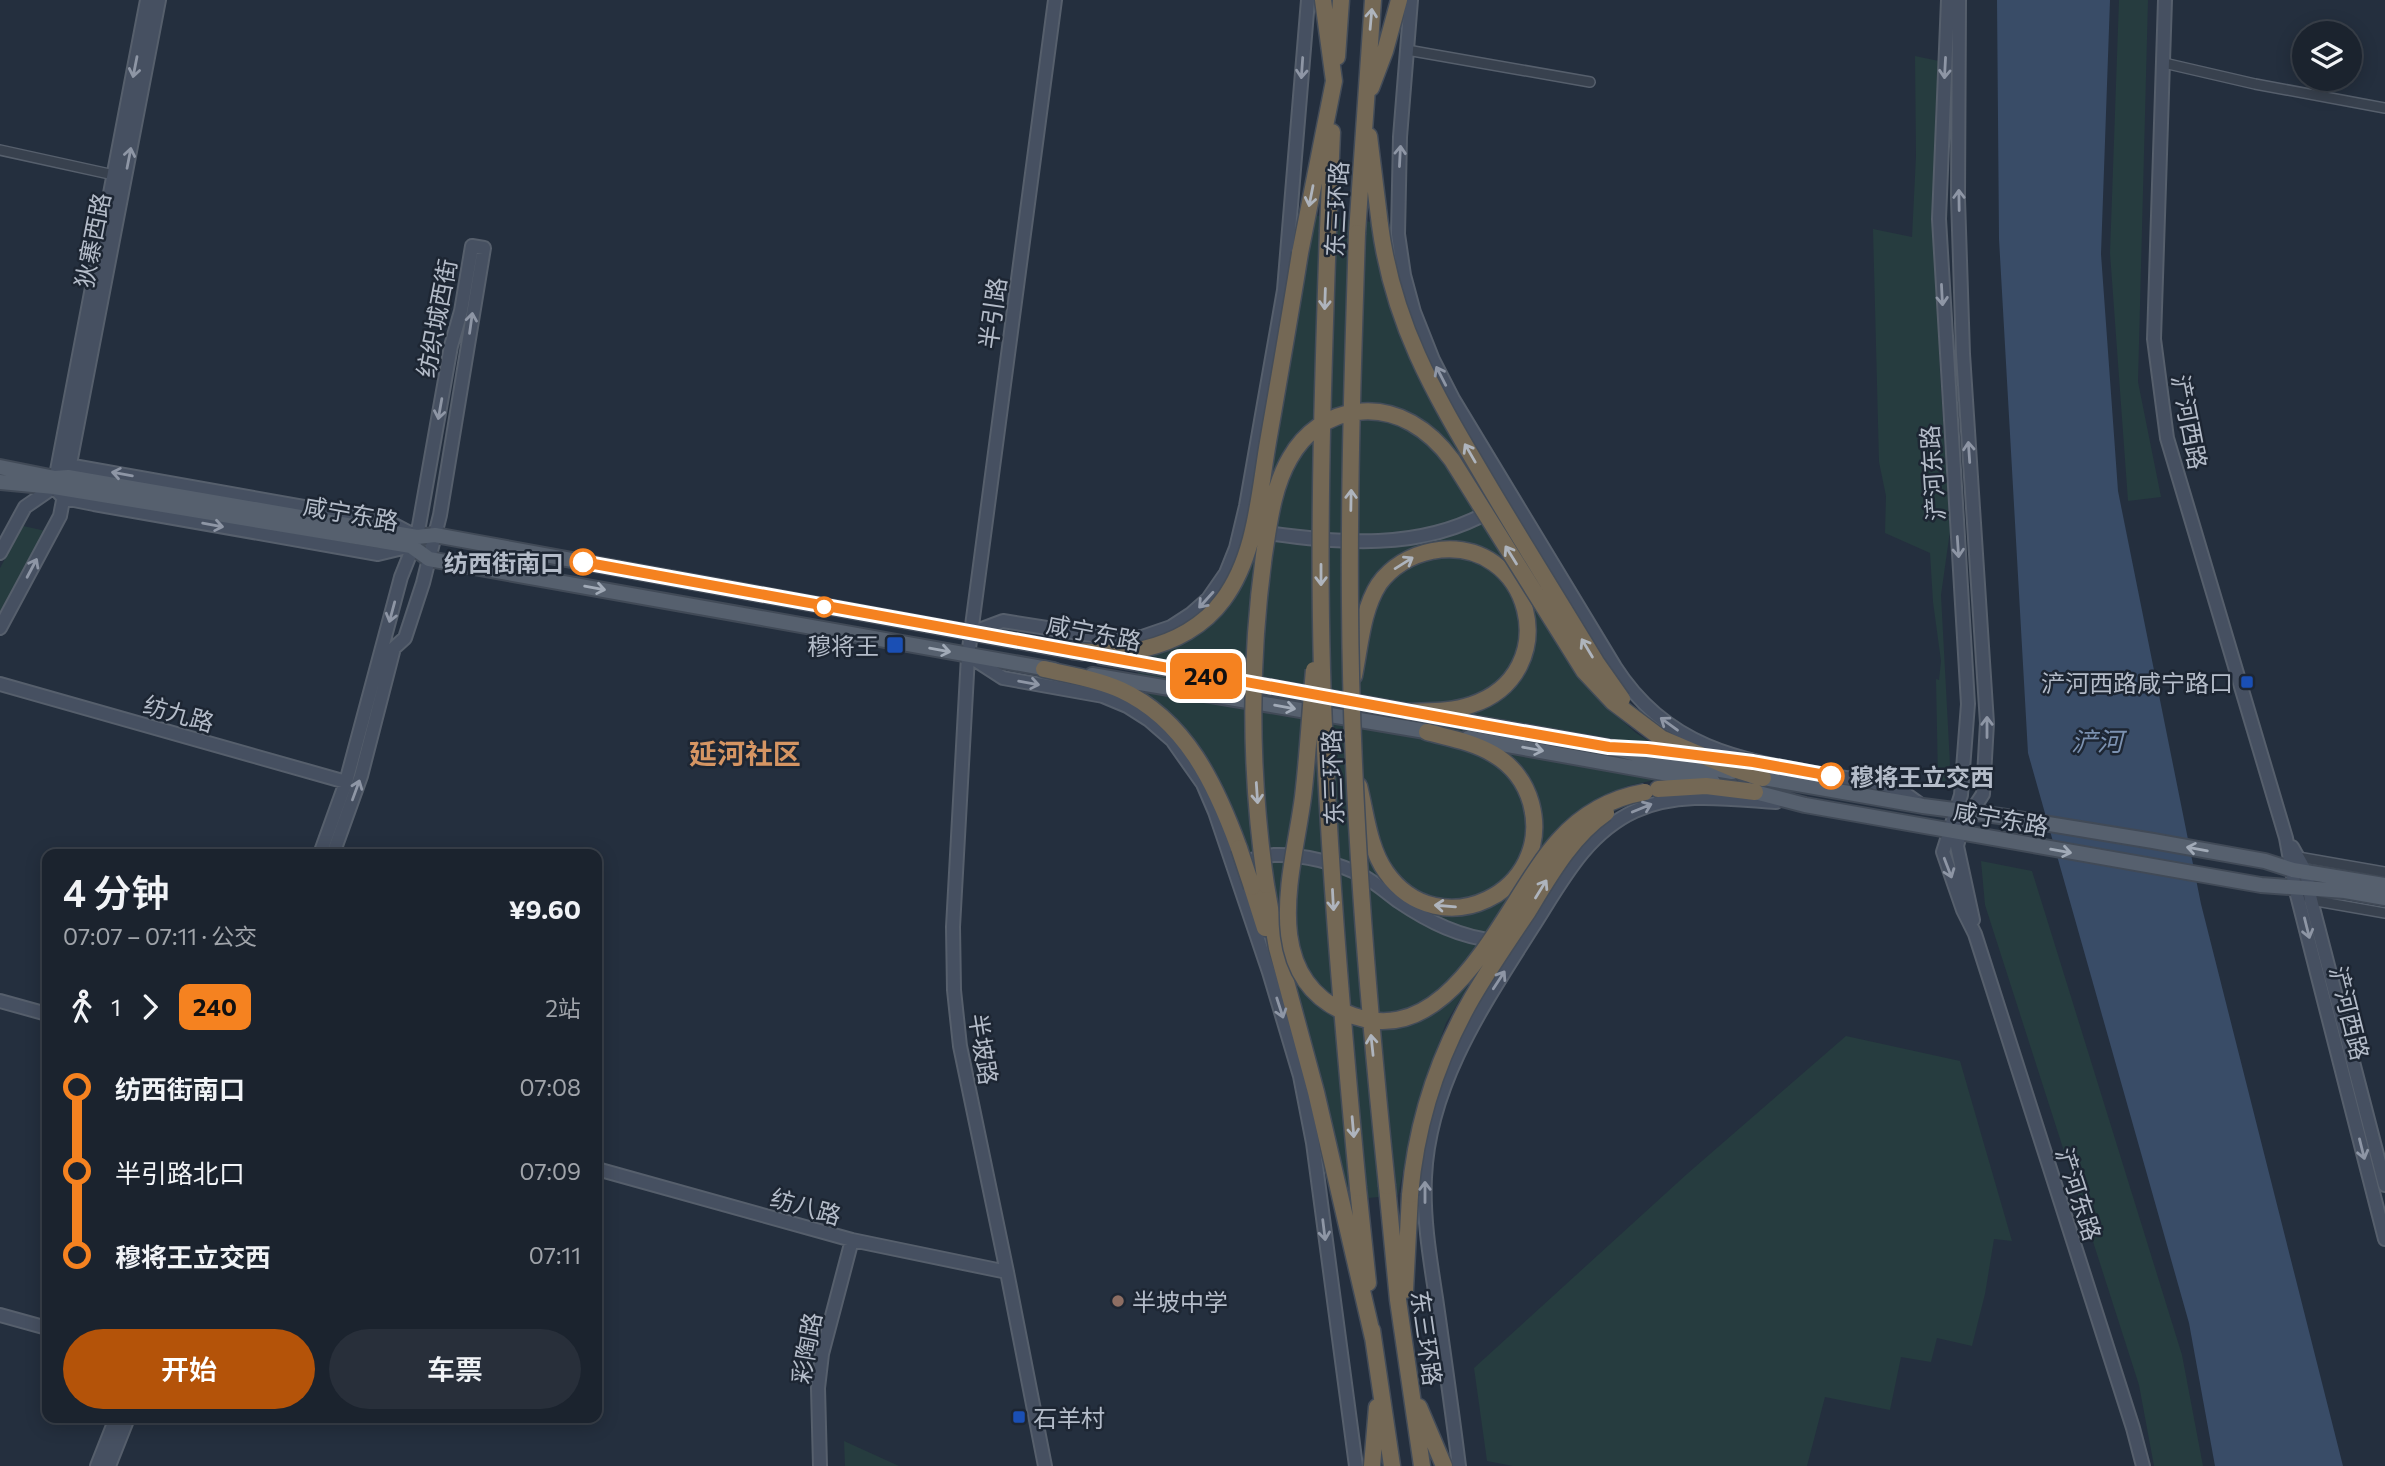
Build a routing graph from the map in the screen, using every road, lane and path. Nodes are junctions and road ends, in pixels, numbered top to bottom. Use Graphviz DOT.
graph roads {
  1 [pos="147,0"];
  2 [pos="159,0"];
  3 [pos="1055,0"];
  4 [pos="1308,0"];
  5 [pos="1323,0"];
  6 [pos="1341,0"];
  7 [pos="1373,0"];
  8 [pos="1399,0"];
  9 [pos="1411,0"];
  10 [pos="1948,0"];
  11 [pos="1959,0"];
  12 [pos="2165,0"];
  13 [pos="1407,51"];
  14 [pos="2164,63"];
  15 [pos="1335,81"];
  16 [pos="1590,82"];
  17 [pos="1364,104"];
  18 [pos="2385,108"];
  19 [pos="0,149"];
  20 [pos="114,175"];
  21 [pos="0,467"];
  22 [pos="62,479"];
  23 [pos="174,483"];
  24 [pos="3,484"];
  25 [pos="1513,498"];
  26 [pos="206,501"];
  27 [pos="1241,528"];
  28 [pos="435,535"];
  29 [pos="414,542"];
  30 [pos="0,553"];
  31 [pos="429,559"];
  32 [pos="1321,605"];
  33 [pos="0,628"];
  34 [pos="971,633"];
  35 [pos="1072,651"];
  36 [pos="968,656"];
  37 [pos="1044,669"];
  38 [pos="0,684"];
  39 [pos="1352,689"];
  40 [pos="1408,712"];
  41 [pos="1427,732"];
  42 [pos="1661,738"];
  43 [pos="1609,747"];
  44 [pos="1699,755"];
  45 [pos="1753,762"];
  46 [pos="1355,770"];
  47 [pos="346,782"];
  48 [pos="1759,785"];
  49 [pos="1651,791"];
  50 [pos="1791,802"];
  51 [pos="1923,806"];
  52 [pos="1964,812"];
  53 [pos="1954,833"];
  54 [pos="322,849"];
  55 [pos="335,849"];
  56 [pos="1233,865"];
  57 [pos="2299,866"];
  58 [pos="2385,872"];
  59 [pos="2385,885"];
  60 [pos="1259,886"];
  61 [pos="2305,892"];
  62 [pos="2385,898"];
  63 [pos="2385,913"];
  64 [pos="1523,943"];
  65 [pos="0,1001"];
  66 [pos="42,1013"];
  67 [pos="602,1169"];
  68 [pos="2385,1185"];
  69 [pos="2385,1239"];
  70 [pos="852,1240"];
  71 [pos="1007,1272"];
  72 [pos="0,1315"];
  73 [pos="42,1327"];
  74 [pos="1373,1338"];
  75 [pos="1404,1338"];
  76 [pos="1378,1384"];
  77 [pos="1412,1392"];
  78 [pos="114,1423"];
  79 [pos="126,1423"];
  80 [pos="97,1466"];
  81 [pos="109,1466"];
  82 [pos="820,1466"];
  83 [pos="1045,1466"];
  84 [pos="1356,1466"];
  85 [pos="1372,1466"];
  86 [pos="1392,1466"];
  87 [pos="1422,1466"];
  88 [pos="1444,1466"];
  89 [pos="1459,1466"];
  90 [pos="2143,1466"];
  1 -- 20 [label="street, 狄寨西路, one-way"];
  22 -- 2 [label="street, 狄寨西路, one-way"];
  3 -- 34 [label="street, 半引路"];
  4 -- 27 [label="street, one-way"];
  5 -- 15 [label="highway"];
  6 -- 15 [label="highway, 东三环路"];
  17 -- 7 [label="highway, 东三环路, one-way"];
  8 -- 17 [label="highway"];
  9 -- 13 [label="street"];
  10 -- 52 [label="street, 浐河东路, one-way"];
  52 -- 11 [label="street, 浐河东路, one-way"];
  12 -- 14 [label="street, 浐河西路"];
  13 -- 16 [label="street"];
  25 -- 13 [label="street, one-way"];
  14 -- 18 [label="street"];
  14 -- 57 [label="street, 浐河西路"];
  15 -- 32 [label="highway, 东三环路, one-way, bridge"];
  15 -- 35 [label="highway, one-way, bridge"];
  39 -- 17 [label="highway, 东三环路, one-way, bridge"];
  42 -- 17 [label="highway, one-way, bridge"];
  19 -- 20 [label="street"];
  20 -- 22 [label="street, 狄寨西路"];
  21 -- 22 [label="main road, 咸宁东路"];
  23 -- 22 [label="street, one-way"];
  22 -- 24 [label="main road, 咸宁东路"];
  22 -- 26 [label="main road, 咸宁东路"];
  22 -- 29 [label="main road, 咸宁东路, one-way"];
  22 -- 30 [label="street"];
  33 -- 22 [label="street, one-way"];
  23 -- 26 [label="street"];
  23 -- 29 [label="street"];
  25 -- 27 [label="street"];
  45 -- 25 [label="street, one-way"];
  26 -- 29 [label="main road, 咸宁东路"];
  27 -- 34 [label="street, one-way"];
  28 -- 29 [label="main road, 咸宁东路"];
  28 -- 29 [label="street, 纺织城西街, one-way"];
  28 -- 31 [label="street, 纺织城西街"];
  28 -- 34 [label="main road, 咸宁东路"];
  29 -- 31 [label="main road, 咸宁东路"];
  29 -- 47 [label="street, 纺织城西街, one-way"];
  31 -- 36 [label="main road, 咸宁东路, one-way"];
  55 -- 31 [label="street, 纺织城西街, one-way"];
  32 -- 49 [label="highway, bridge"];
  32 -- 74 [label="highway, 东三环路, one-way, bridge"];
  34 -- 35 [label="main road, 咸宁东路"];
  34 -- 36 [label="street, 半坡路"];
  35 -- 40 [label="main road, 咸宁东路"];
  36 -- 37 [label="main road, 咸宁东路"];
  36 -- 56 [label="street, one-way"];
  36 -- 71 [label="street, 半坡路"];
  37 -- 41 [label="main road, 咸宁东路, one-way"];
  37 -- 60 [label="highway, bridge"];
  38 -- 47 [label="street, 纺九路"];
  39 -- 40 [label="highway, one-way, bridge"];
  39 -- 46 [label="highway, 东三环路, bridge"];
  40 -- 43 [label="main road, 咸宁东路"];
  41 -- 46 [label="highway, one-way, bridge"];
  41 -- 48 [label="main road, 咸宁东路, one-way"];
  42 -- 44 [label="highway"];
  42 -- 60 [label="highway, one-way, bridge"];
  43 -- 44 [label="main road"];
  43 -- 48 [label="main road, 咸宁东路"];
  44 -- 45 [label="main road"];
  44 -- 48 [label="highway"];
  45 -- 51 [label="street"];
  75 -- 46 [label="highway, 东三环路, one-way, bridge"];
  47 -- 54 [label="street, 纺织城西街"];
  48 -- 49 [label="highway"];
  48 -- 50 [label="main road, 咸宁东路"];
  48 -- 51 [label="main road, 咸宁东路"];
  75 -- 49 [label="highway, one-way, bridge"];
  50 -- 53 [label="main road, 咸宁东路"];
  64 -- 50 [label="street, one-way"];
  51 -- 52 [label="main road, 咸宁东路"];
  52 -- 53 [label="street, 浐河东路"];
  57 -- 52 [label="main road, 咸宁东路, one-way"];
  53 -- 61 [label="main road, 咸宁东路, one-way"];
  53 -- 90 [label="street, 浐河东路"];
  56 -- 64 [label="street"];
  56 -- 84 [label="street, one-way"];
  57 -- 58 [label="street"];
  57 -- 59 [label="main road, 咸宁东路"];
  57 -- 61 [label="street, 浐河西路"];
  60 -- 74 [label="highway"];
  61 -- 62 [label="main road, 咸宁东路"];
  61 -- 63 [label="street"];
  61 -- 68 [label="street, 浐河西路"];
  61 -- 69 [label="street, 浐河西路, one-way"];
  89 -- 64 [label="street, one-way"];
  65 -- 66 [label="street"];
  67 -- 70 [label="street, 纺八路"];
  70 -- 71 [label="street, 纺八路"];
  70 -- 82 [label="street, 彩陶路"];
  71 -- 83 [label="street, 半坡路"];
  72 -- 73 [label="street"];
  74 -- 76 [label="highway, 东三环路"];
  75 -- 77 [label="highway, 东三环路"];
  76 -- 85 [label="highway"];
  76 -- 86 [label="highway, 东三环路"];
  77 -- 87 [label="highway, 东三环路"];
  77 -- 88 [label="highway"];
  78 -- 80 [label="street"];
  79 -- 81 [label="street"];
}
